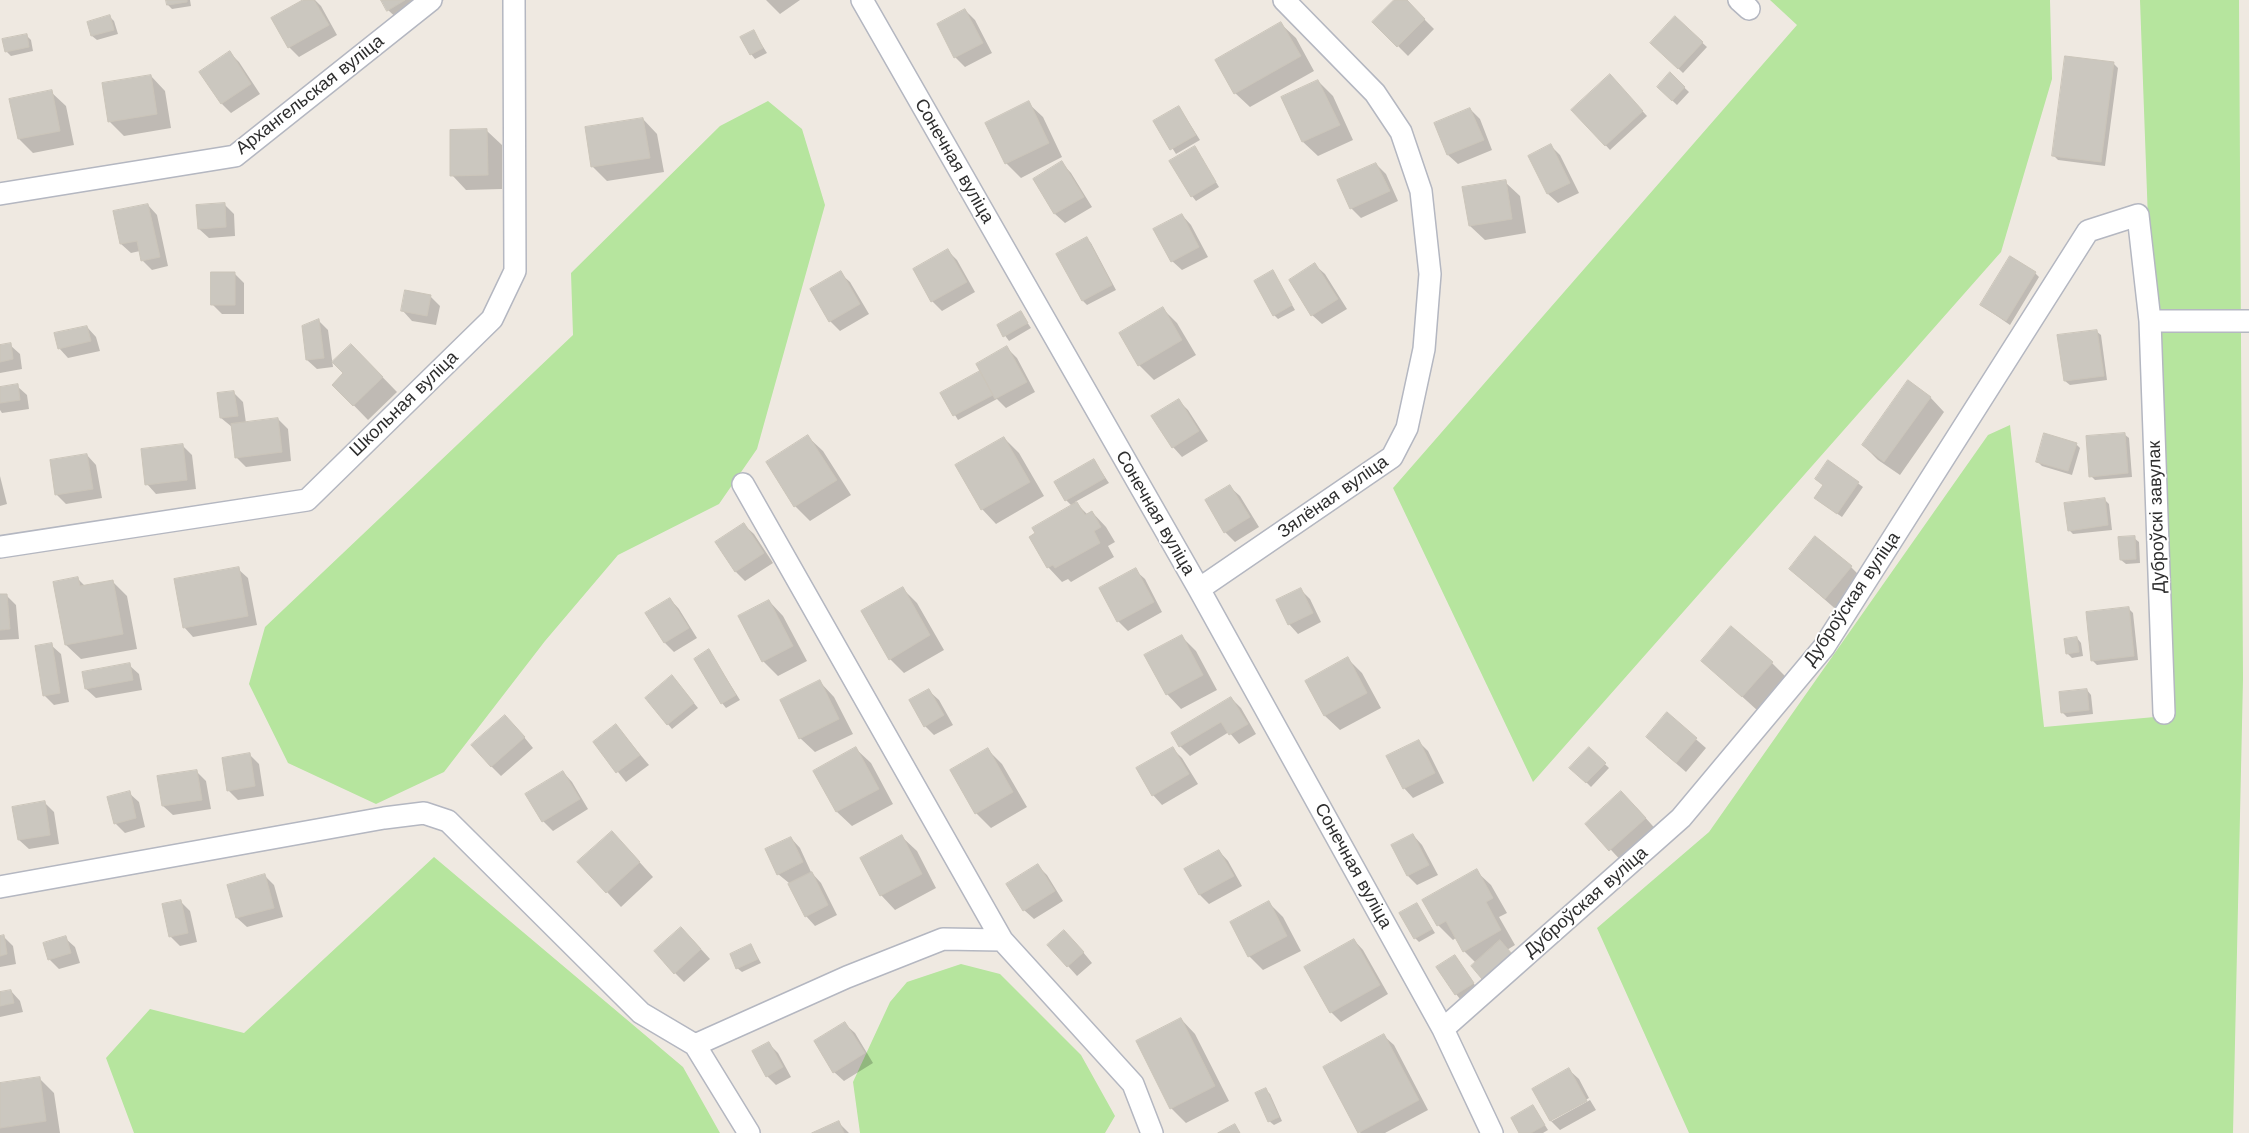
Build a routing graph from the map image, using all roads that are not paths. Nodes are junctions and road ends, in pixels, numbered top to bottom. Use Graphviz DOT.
graph roads {
  1 [pos="431,0"];
  2 [pos="514,0"];
  3 [pos="862,0"];
  4 [pos="1284,0"];
  5 [pos="0,194"];
  6 [pos="2150,321"];
  7 [pos="2249,321"];
  8 [pos="743,484"];
  9 [pos="0,547"];
  10 [pos="1199,589"];
  11 [pos="2164,713"];
  12 [pos="0,887"];
  13 [pos="1002,940"];
  14 [pos="1443,1029"];
  15 [pos="695,1045"];
  16 [pos="750,1133"];
  17 [pos="1152,1133"];
  18 [pos="1492,1133"];
  1 -- 5 [label="street, Архангельская вуліца"];
  2 -- 9 [label="street, Школьная вуліца"];
  3 -- 10 [label="street, Сонечная вуліца"];
  4 -- 10 [label="street, Зялёная вуліца"];
  6 -- 7 [label="street"];
  6 -- 11 [label="street, Дуброўскі завулак"];
  6 -- 14 [label="street, Дуброўская вуліца"];
  8 -- 13 [label="street"];
  10 -- 14 [label="street, Сонечная вуліца"];
  12 -- 15 [label="street"];
  13 -- 15 [label="street"];
  13 -- 17 [label="street"];
  14 -- 18 [label="street, Сонечная вуліца"];
  15 -- 16 [label="street"];
}
